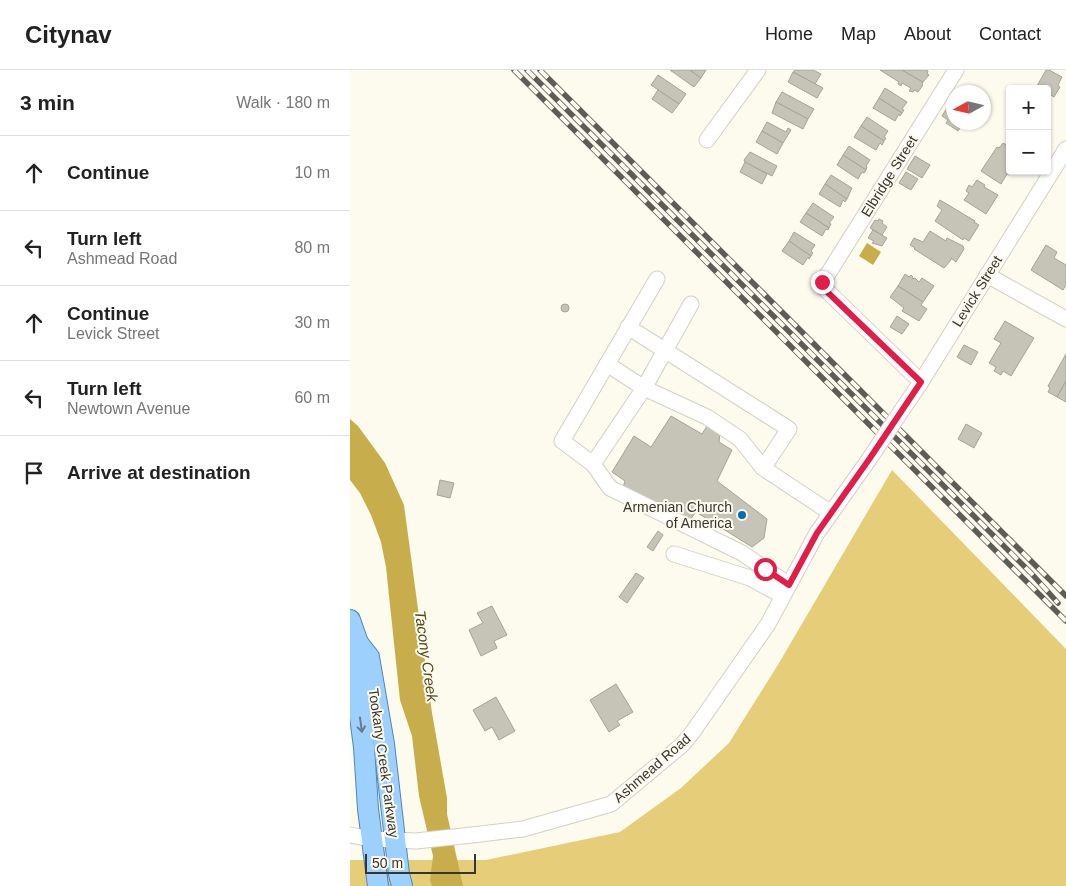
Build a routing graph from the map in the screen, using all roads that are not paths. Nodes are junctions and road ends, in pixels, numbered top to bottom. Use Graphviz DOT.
graph roads {
  1 [pos="758,70"];
  2 [pos="956,70"];
  3 [pos="707,140"];
  4 [pos="1066,149"];
  5 [pos="986,275"];
  6 [pos="658,279"];
  7 [pos="691,304"];
  8 [pos="1066,319"];
  9 [pos="628,327"];
  10 [pos="665,351"];
  11 [pos="607,364"];
  12 [pos="921,382"];
  13 [pos="644,388"];
  14 [pos="886,434"];
  15 [pos="593,464"];
  16 [pos="763,468"];
  17 [pos="830,514"];
  18 [pos="674,554"];
  19 [pos="786,590"];
  20 [pos="350,620"];
  21 [pos="358,643"];
  22 [pos="350,835"];
  23 [pos="372,839"];
  24 [pos="396,840"];
  25 [pos="378,886"];
  26 [pos="402,886"];
  1 -- 3 [label="street"];
  2 -- 12 [label="street, Elbridge Street"];
  4 -- 5 [label="street, Levick Street"];
  5 -- 8 [label="street"];
  5 -- 12 [label="street, Levick Street"];
  6 -- 9 [label="street"];
  7 -- 10 [label="street"];
  9 -- 10 [label="street"];
  9 -- 11 [label="street"];
  10 -- 13 [label="street"];
  10 -- 16 [label="street"];
  11 -- 13 [label="street"];
  11 -- 15 [label="street"];
  12 -- 14 [label="street, Levick Street, bridge"];
  13 -- 15 [label="street"];
  13 -- 16 [label="street"];
  14 -- 17 [label="street, Ashmead Road, bridge"];
  15 -- 19 [label="street"];
  16 -- 17 [label="street"];
  17 -- 19 [label="street, Ashmead Road"];
  18 -- 19 [label="street"];
  19 -- 24 [label="street, Ashmead Road"];
  20 -- 21 [label="main road, Tookany Creek Parkway"];
  21 -- 23 [label="main road, Tookany Creek Parkway, one-way"];
  21 -- 24 [label="main road, Tookany Creek Parkway"];
  22 -- 23 [label="street, Ashmead Road"];
  23 -- 24 [label="street, Ashmead Road"];
  23 -- 25 [label="main road, Tookany Creek Parkway"];
  24 -- 26 [label="main road, Tookany Creek Parkway"];
}
